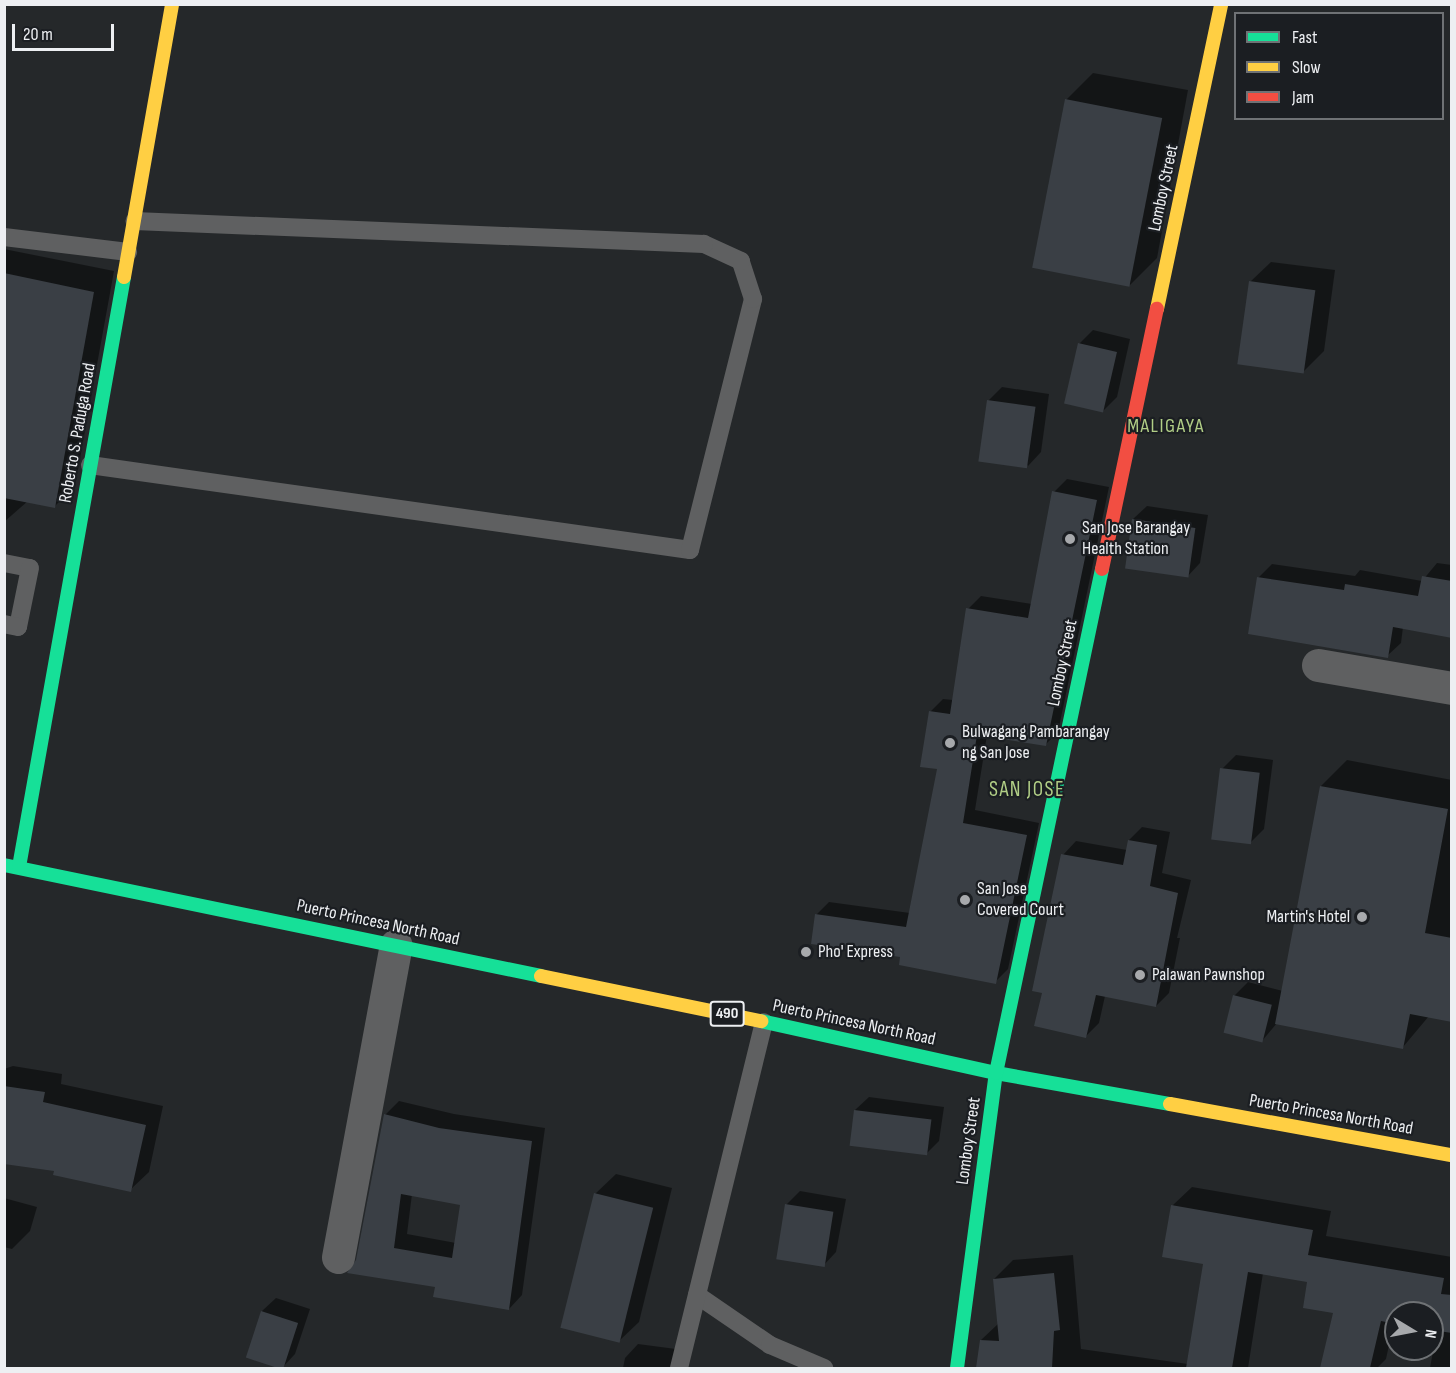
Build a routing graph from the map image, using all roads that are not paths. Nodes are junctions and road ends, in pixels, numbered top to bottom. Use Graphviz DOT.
graph roads {
  1 [pos="172,4"];
  2 [pos="1221,4"];
  3 [pos="134,221"];
  4 [pos="4,237"];
  5 [pos="128,252"];
  6 [pos="90,465"];
  7 [pos="4,563"];
  8 [pos="4,624"];
  9 [pos="1318,665"];
  10 [pos="1452,688"];
  11 [pos="12,866"];
  12 [pos="396,945"];
  13 [pos="764,1022"];
  14 [pos="996,1073"];
  15 [pos="1452,1155"];
  16 [pos="338,1257"];
  17 [pos="697,1295"];
  18 [pos="679,1368"];
  19 [pos="824,1368"];
  20 [pos="957,1368"];
  1 -- 3 [label="street, Roberto S. Paduga Road"];
  2 -- 14 [label="street, Lomboy Street"];
  3 -- 5 [label="street, Roberto S. Paduga Road"];
  3 -- 6 [label="lane"];
  4 -- 5 [label="lane"];
  5 -- 6 [label="street, Roberto S. Paduga Road"];
  6 -- 11 [label="street, Roberto S. Paduga Road"];
  7 -- 8 [label="lane"];
  9 -- 10 [label="street"];
  11 -- 12 [label="street, Puerto Princesa North Road / 490"];
  12 -- 13 [label="street, Puerto Princesa North Road / 490"];
  12 -- 16 [label="street"];
  13 -- 14 [label="street, Puerto Princesa North Road / 490"];
  13 -- 17 [label="lane"];
  14 -- 15 [label="street, Puerto Princesa North Road / 490"];
  14 -- 20 [label="street, Lomboy Street"];
  17 -- 18 [label="lane"];
  17 -- 19 [label="lane"];
}
